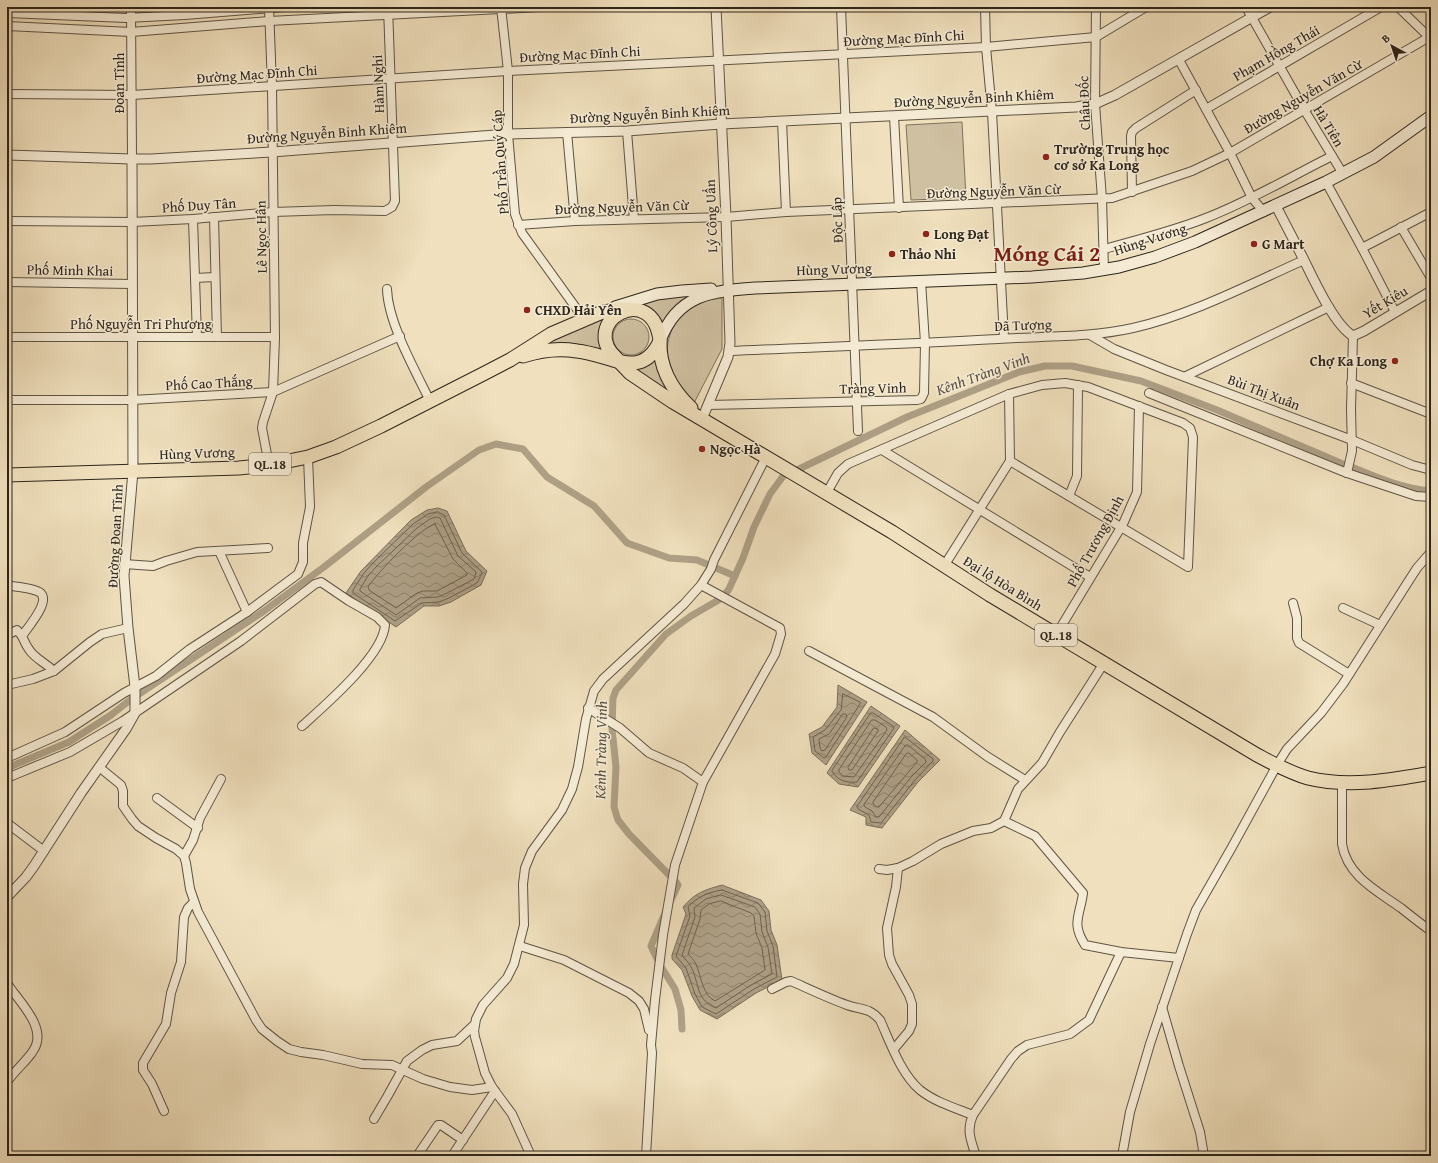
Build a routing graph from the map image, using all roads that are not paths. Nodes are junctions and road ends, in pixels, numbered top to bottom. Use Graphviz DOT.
graph roads {
  1 [pos="131,7"];
  2 [pos="284,7"];
  3 [pos="540,7"];
  4 [pos="716,7"];
  5 [pos="841,7"];
  6 [pos="985,7"];
  7 [pos="1096,7"];
  8 [pos="1146,7"];
  9 [pos="1246,7"];
  10 [pos="1270,7"];
  11 [pos="1381,7"];
  12 [pos="1398,7"];
  13 [pos="269,8"];
  14 [pos="501,8"];
  15 [pos="388,11"];
  16 [pos="7,13"];
  17 [pos="1252,17"];
  18 [pos="131,18"];
  19 [pos="270,21"];
  20 [pos="7,26"];
  21 [pos="132,32"];
  22 [pos="1096,37"];
  23 [pos="1430,37"];
  24 [pos="986,47"];
  25 [pos="844,54"];
  26 [pos="1179,60"];
  27 [pos="719,61"];
  28 [pos="1279,66"];
  29 [pos="508,71"];
  30 [pos="391,78"];
  31 [pos="272,86"];
  32 [pos="1196,90"];
  33 [pos="7,94"];
  34 [pos="132,94"];
  35 [pos="1095,104"];
  36 [pos="1206,109"];
  37 [pos="1305,111"];
  38 [pos="992,112"];
  39 [pos="894,116"];
  40 [pos="1431,116"];
  41 [pos="847,118"];
  42 [pos="782,121"];
  43 [pos="721,124"];
  44 [pos="627,131"];
  45 [pos="567,132"];
  46 [pos="508,134"];
  47 [pos="393,143"];
  48 [pos="272,152"];
  49 [pos="1230,153"];
  50 [pos="7,155"];
  51 [pos="1332,156"];
  52 [pos="132,160"];
  53 [pos="1343,174"];
  54 [pos="1326,182"];
  55 [pos="1132,192"];
  56 [pos="1252,198"];
  57 [pos="1102,199"];
  58 [pos="996,203"];
  59 [pos="1276,206"];
  60 [pos="392,207"];
  61 [pos="899,208"];
  62 [pos="850,210"];
  63 [pos="274,212"];
  64 [pos="786,212"];
  65 [pos="1264,212"];
  66 [pos="1431,212"];
  67 [pos="214,218"];
  68 [pos="726,218"];
  69 [pos="193,219"];
  70 [pos="634,219"];
  71 [pos="7,221"];
  72 [pos="575,221"];
  73 [pos="132,222"];
  74 [pos="518,225"];
  75 [pos="1401,227"];
  76 [pos="1362,248"];
  77 [pos="1104,249"];
  78 [pos="1304,260"];
  79 [pos="1104,270"];
  80 [pos="215,277"];
  81 [pos="195,278"];
  82 [pos="1000,278"];
  83 [pos="1431,278"];
  84 [pos="921,281"];
  85 [pos="7,282"];
  86 [pos="132,284"];
  87 [pos="853,285"];
  88 [pos="387,290"];
  89 [pos="728,290"];
  90 [pos="1431,291"];
  91 [pos="647,296"];
  92 [pos="1329,307"];
  93 [pos="624,310"];
  94 [pos="1395,312"];
  95 [pos="600,313"];
  96 [pos="584,319"];
  97 [pos="1090,335"];
  98 [pos="400,336"];
  99 [pos="1353,336"];
  100 [pos="7,337"];
  101 [pos="132,337"];
  102 [pos="197,337"];
  103 [pos="217,337"];
  104 [pos="275,337"];
  105 [pos="1004,338"];
  106 [pos="660,341"];
  107 [pos="925,343"];
  108 [pos="855,345"];
  109 [pos="730,351"];
  110 [pos="588,352"];
  111 [pos="510,360"];
  112 [pos="621,362"];
  113 [pos="1186,376"];
  114 [pos="1351,383"];
  115 [pos="1078,385"];
  116 [pos="273,392"];
  117 [pos="1149,393"];
  118 [pos="1009,394"];
  119 [pos="7,400"];
  120 [pos="132,400"];
  121 [pos="430,401"];
  122 [pos="857,402"];
  123 [pos="708,405"];
  124 [pos="1139,406"];
  125 [pos="1431,414"];
  126 [pos="702,419"];
  127 [pos="858,432"];
  128 [pos="1352,440"];
  129 [pos="882,450"];
  130 [pos="308,456"];
  131 [pos="766,457"];
  132 [pos="1010,461"];
  133 [pos="268,465"];
  134 [pos="1431,470"];
  135 [pos="133,471"];
  136 [pos="1347,473"];
  137 [pos="7,474"];
  138 [pos="826,494"];
  139 [pos="1069,496"];
  140 [pos="1431,497"];
  141 [pos="979,510"];
  142 [pos="1121,527"];
  143 [pos="268,548"];
  144 [pos="219,551"];
  145 [pos="1431,552"];
  146 [pos="124,564"];
  147 [pos="944,566"];
  148 [pos="1090,577"];
  149 [pos="701,585"];
  150 [pos="12,586"];
  151 [pos="1293,603"];
  152 [pos="1343,608"];
  153 [pos="247,612"];
  154 [pos="1380,625"];
  155 [pos="128,628"];
  156 [pos="7,635"];
  157 [pos="1056,635"];
  158 [pos="22,636"];
  159 [pos="809,651"];
  160 [pos="1104,663"];
  161 [pos="54,672"];
  162 [pos="1349,674"];
  163 [pos="7,685"];
  164 [pos="135,690"];
  165 [pos="588,708"];
  166 [pos="135,710"];
  167 [pos="302,726"];
  168 [pos="7,758"];
  169 [pos="1277,765"];
  170 [pos="99,767"];
  171 [pos="1431,773"];
  172 [pos="7,778"];
  173 [pos="221,779"];
  174 [pos="1025,780"];
  175 [pos="703,782"];
  176 [pos="1342,782"];
  177 [pos="157,798"];
  178 [pos="7,822"];
  179 [pos="1004,822"];
  180 [pos="198,828"];
  181 [pos="44,851"];
  182 [pos="184,856"];
  183 [pos="898,868"];
  184 [pos="879,869"];
  185 [pos="7,897"];
  186 [pos="194,902"];
  187 [pos="1431,931"];
  188 [pos="520,946"];
  189 [pos="1121,952"];
  190 [pos="1179,958"];
  191 [pos="7,983"];
  192 [pos="772,989"];
  193 [pos="1162,1007"];
  194 [pos="474,1025"];
  195 [pos="651,1045"];
  196 [pos="894,1049"];
  197 [pos="402,1070"];
  198 [pos="7,1082"];
  199 [pos="494,1089"];
  200 [pos="164,1111"];
  201 [pos="973,1115"];
  202 [pos="374,1119"];
  203 [pos="463,1140"];
  204 [pos="417,1156"];
  205 [pos="452,1156"];
  206 [pos="531,1156"];
  207 [pos="646,1156"];
  208 [pos="976,1156"];
  209 [pos="1122,1156"];
  210 [pos="1204,1156"];
  1 -- 18 [label="street, Đoan Tĩnh"];
  2 -- 13 [label="street"];
  3 -- 14 [label="street"];
  4 -- 27 [label="street, Lý Công Uẩn"];
  5 -- 25 [label="street, Độc Lập"];
  6 -- 24 [label="street"];
  7 -- 22 [label="street, Châu Đốc"];
  8 -- 22 [label="street, Đường Mạc Đĩnh Chi"];
  9 -- 17 [label="street, Hà Tiên"];
  10 -- 17 [label="street, Đường Nguyễn Bỉnh Khiêm"];
  11 -- 28 [label="street, Phạm Hồng Thái"];
  12 -- 23 [label="street"];
  13 -- 18 [label="street"];
  13 -- 19 [label="street, Lê Ngọc Hân"];
  14 -- 15 [label="street"];
  14 -- 29 [label="street, Phố Trần Quý Cáp"];
  15 -- 19 [label="street"];
  15 -- 30 [label="street, Hàm Nghi"];
  16 -- 18 [label="street"];
  17 -- 26 [label="street, Đường Nguyễn Bỉnh Khiêm"];
  17 -- 28 [label="street, Hà Tiên"];
  18 -- 21 [label="street, Đoan Tĩnh"];
  19 -- 21 [label="street"];
  19 -- 31 [label="street, Lê Ngọc Hân"];
  20 -- 21 [label="street"];
  21 -- 34 [label="street, Đoan Tĩnh"];
  22 -- 24 [label="street, Đường Mạc Đĩnh Chi"];
  22 -- 35 [label="street, Châu Đốc"];
  23 -- 37 [label="street, Đường Nguyễn Văn Cừ"];
  24 -- 25 [label="street, Đường Mạc Đĩnh Chi"];
  24 -- 38 [label="street"];
  25 -- 27 [label="street, Đường Mạc Đĩnh Chi"];
  25 -- 41 [label="street, Độc Lập"];
  26 -- 32 [label="street"];
  26 -- 35 [label="street, Đường Nguyễn Bỉnh Khiêm"];
  27 -- 29 [label="street, Đường Mạc Đĩnh Chi"];
  27 -- 43 [label="street, Lý Công Uẩn"];
  28 -- 36 [label="street, Phạm Hồng Thái"];
  28 -- 37 [label="street, Hà Tiên"];
  29 -- 30 [label="street, Đường Mạc Đĩnh Chi"];
  29 -- 46 [label="street, Phố Trần Quý Cáp"];
  30 -- 31 [label="street, Đường Mạc Đĩnh Chi"];
  30 -- 47 [label="street, Hàm Nghi"];
  31 -- 34 [label="street, Đường Mạc Đĩnh Chi"];
  31 -- 48 [label="street, Lê Ngọc Hân"];
  32 -- 36 [label="street"];
  32 -- 55 [label="street"];
  33 -- 34 [label="street, Đường Mạc Đĩnh Chi"];
  34 -- 52 [label="street, Đoan Tĩnh"];
  35 -- 38 [label="street, Đường Nguyễn Bỉnh Khiêm"];
  35 -- 57 [label="street, Châu Đốc"];
  36 -- 49 [label="street"];
  37 -- 49 [label="street, Đường Nguyễn Văn Cừ"];
  37 -- 51 [label="street, Hà Tiên"];
  38 -- 39 [label="street, Đường Nguyễn Bỉnh Khiêm"];
  38 -- 58 [label="street"];
  39 -- 41 [label="street, Đường Nguyễn Bỉnh Khiêm"];
  39 -- 61 [label="street"];
  40 -- 53 [label="main road, Hùng Vương"];
  41 -- 42 [label="street, Đường Nguyễn Bỉnh Khiêm"];
  41 -- 62 [label="street, Độc Lập"];
  42 -- 43 [label="street, Đường Nguyễn Bỉnh Khiêm"];
  42 -- 64 [label="street"];
  43 -- 44 [label="street, Đường Nguyễn Bỉnh Khiêm"];
  43 -- 68 [label="street, Lý Công Uẩn"];
  44 -- 45 [label="street, Đường Nguyễn Bỉnh Khiêm"];
  44 -- 70 [label="street"];
  45 -- 46 [label="street, Đường Nguyễn Bỉnh Khiêm"];
  45 -- 72 [label="street"];
  46 -- 47 [label="street, Đường Nguyễn Bỉnh Khiêm"];
  46 -- 74 [label="street, Phố Trần Quý Cáp"];
  47 -- 48 [label="street, Đường Nguyễn Bỉnh Khiêm"];
  47 -- 60 [label="street, Hàm Nghi"];
  48 -- 52 [label="street, Đường Nguyễn Bỉnh Khiêm"];
  48 -- 63 [label="street, Lê Ngọc Hân"];
  49 -- 55 [label="street, Đường Nguyễn Văn Cừ"];
  49 -- 56 [label="street"];
  50 -- 52 [label="street, Đường Nguyễn Bỉnh Khiêm"];
  51 -- 53 [label="street, Hà Tiên"];
  51 -- 56 [label="street"];
  52 -- 73 [label="street, Đường Đoan Tĩnh"];
  53 -- 54 [label="main road, Hùng Vương"];
  54 -- 59 [label="main road, Hùng Vương"];
  54 -- 76 [label="street"];
  55 -- 57 [label="street, Đường Nguyễn Văn Cừ"];
  56 -- 65 [label="street"];
  56 -- 77 [label="street"];
  57 -- 58 [label="street, Đường Nguyễn Văn Cừ"];
  57 -- 77 [label="street, Châu Đốc"];
  58 -- 61 [label="street, Đường Nguyễn Văn Cừ"];
  58 -- 82 [label="street"];
  59 -- 65 [label="main road, Hùng Vương"];
  59 -- 78 [label="street"];
  60 -- 63 [label="street, Phố Duy Tân"];
  61 -- 62 [label="street, Đường Nguyễn Văn Cừ"];
  62 -- 64 [label="street, Đường Nguyễn Văn Cừ"];
  62 -- 87 [label="street, Độc Lập"];
  63 -- 67 [label="street, Phố Duy Tân"];
  63 -- 104 [label="street, Lê Ngọc Hân"];
  64 -- 68 [label="street, Đường Nguyễn Văn Cừ"];
  65 -- 79 [label="main road, Hùng Vương"];
  66 -- 75 [label="street"];
  67 -- 69 [label="street, Phố Duy Tân"];
  67 -- 80 [label="street"];
  68 -- 70 [label="street, Đường Nguyễn Văn Cừ"];
  68 -- 89 [label="street, Lý Công Uẩn"];
  69 -- 73 [label="street, Phố Duy Tân"];
  69 -- 81 [label="street"];
  70 -- 72 [label="street, Đường Nguyễn Văn Cừ"];
  71 -- 73 [label="street, Phố Duy Tân"];
  72 -- 74 [label="street, Đường Nguyễn Văn Cừ"];
  73 -- 86 [label="street, Đường Đoan Tĩnh"];
  74 -- 96 [label="street, Phố Trần Quý Cáp"];
  75 -- 76 [label="street"];
  75 -- 83 [label="street"];
  76 -- 94 [label="street"];
  77 -- 79 [label="street, Châu Đốc"];
  78 -- 92 [label="street"];
  78 -- 97 [label="street, Dã Tượng"];
  79 -- 82 [label="main road, Hùng Vương"];
  80 -- 81 [label="street"];
  80 -- 103 [label="street"];
  81 -- 102 [label="street"];
  82 -- 84 [label="main road, Hùng Vương"];
  82 -- 105 [label="street"];
  84 -- 87 [label="main road, Hùng Vương"];
  84 -- 107 [label="street, Tràng Vinh"];
  85 -- 86 [label="street, Phố Minh Khai"];
  86 -- 101 [label="street, Đường Đoan Tĩnh"];
  87 -- 89 [label="main road, Hùng Vương"];
  87 -- 108 [label="street, Độc Lập"];
  88 -- 98 [label="street"];
  89 -- 91 [label="main road"];
  89 -- 106 [label="main road"];
  89 -- 109 [label="street, Lý Công Uẩn"];
  90 -- 94 [label="street, Yết Kiêu"];
  91 -- 93 [label="main road"];
  91 -- 95 [label="main road"];
  92 -- 99 [label="street"];
  92 -- 113 [label="street"];
  93 -- 95 [label="highway"];
  93 -- 106 [label="highway"];
  93 -- 112 [label="highway"];
  94 -- 99 [label="street, Yết Kiêu"];
  95 -- 96 [label="highway"];
  96 -- 111 [label="highway"];
  97 -- 105 [label="street, Dã Tượng"];
  97 -- 113 [label="street, Bùi Thị Xuân"];
  98 -- 116 [label="street, Phố Cao Thắng"];
  98 -- 121 [label="street"];
  99 -- 114 [label="street"];
  100 -- 101 [label="street, Phố Nguyễn Tri Phương"];
  101 -- 102 [label="street, Phố Nguyễn Tri Phương"];
  101 -- 120 [label="street, Đường Đoan Tĩnh"];
  102 -- 103 [label="street, Phố Nguyễn Tri Phương"];
  103 -- 104 [label="street, Phố Nguyễn Tri Phương"];
  104 -- 116 [label="street, Lê Ngọc Hân"];
  105 -- 107 [label="street, Dã Tượng"];
  106 -- 112 [label="highway"];
  106 -- 126 [label="highway"];
  107 -- 108 [label="street, Dã Tượng"];
  107 -- 122 [label="street, Tràng Vinh"];
  108 -- 109 [label="street, Dã Tượng"];
  108 -- 122 [label="street, Độc Lập"];
  109 -- 123 [label="street, Lý Công Uẩn"];
  110 -- 111 [label="highway"];
  110 -- 112 [label="highway"];
  110 -- 112 [label="highway"];
  111 -- 121 [label="highway, Hùng Vương / QL.18"];
  112 -- 126 [label="highway"];
  113 -- 128 [label="street, Bùi Thị Xuân"];
  114 -- 125 [label="street"];
  114 -- 128 [label="street"];
  115 -- 118 [label="street"];
  115 -- 124 [label="street"];
  115 -- 139 [label="street"];
  116 -- 120 [label="street, Phố Cao Thắng"];
  116 -- 133 [label="street, Lê Ngọc Hân"];
  117 -- 136 [label="street"];
  118 -- 129 [label="street"];
  118 -- 132 [label="street"];
  119 -- 120 [label="street, Phố Cao Thắng"];
  120 -- 135 [label="street, Đường Đoan Tĩnh"];
  121 -- 130 [label="highway, Hùng Vương / QL.18"];
  122 -- 123 [label="street, Tràng Vinh"];
  122 -- 127 [label="street, Độc Lập"];
  123 -- 126 [label="street, Lý Công Uẩn"];
  124 -- 142 [label="street, Phố Trương Định"];
  124 -- 142 [label="street"];
  126 -- 131 [label="highway, Đại lộ Hòa Bình / QL.18"];
  128 -- 134 [label="street, Bùi Thị Xuân"];
  128 -- 136 [label="street"];
  129 -- 138 [label="street"];
  129 -- 141 [label="street"];
  130 -- 133 [label="highway, Hùng Vương / QL.18"];
  130 -- 153 [label="street"];
  131 -- 138 [label="highway, Đại lộ Hòa Bình / QL.18"];
  131 -- 149 [label="street"];
  132 -- 139 [label="street"];
  132 -- 141 [label="street"];
  133 -- 135 [label="highway, Hùng Vương / QL.18"];
  135 -- 137 [label="highway, Hùng Vương / QL.18"];
  135 -- 146 [label="street, Đường Đoan Tĩnh"];
  136 -- 140 [label="street"];
  138 -- 147 [label="highway, Đại lộ Hòa Bình / QL.18"];
  139 -- 142 [label="street"];
  141 -- 147 [label="street"];
  141 -- 148 [label="street"];
  142 -- 148 [label="street, Phố Trương Định"];
  143 -- 144 [label="street"];
  144 -- 146 [label="street"];
  144 -- 153 [label="street"];
  145 -- 154 [label="street"];
  146 -- 155 [label="street, Đường Đoan Tĩnh"];
  147 -- 157 [label="highway, Đại lộ Hòa Bình / QL.18"];
  148 -- 157 [label="street, Phố Trương Định"];
  149 -- 165 [label="street"];
  149 -- 175 [label="street"];
  150 -- 158 [label="street"];
  151 -- 162 [label="street"];
  152 -- 154 [label="street"];
  153 -- 164 [label="street"];
  154 -- 162 [label="street"];
  155 -- 161 [label="street"];
  155 -- 164 [label="street, Đường Đoan Tĩnh"];
  156 -- 158 [label="street"];
  157 -- 160 [label="highway, Đại lộ Hòa Bình / QL.18"];
  158 -- 161 [label="street"];
  159 -- 174 [label="street"];
  160 -- 169 [label="highway, Đại lộ Hòa Bình / QL.18"];
  160 -- 174 [label="street"];
  161 -- 163 [label="street"];
  162 -- 169 [label="street"];
  164 -- 166 [label="street, Đường Đoan Tĩnh"];
  164 -- 168 [label="street"];
  165 -- 175 [label="street"];
  165 -- 188 [label="street"];
  166 -- 167 [label="street"];
  166 -- 170 [label="street"];
  166 -- 172 [label="street"];
  169 -- 176 [label="highway, Đại lộ Hòa Bình / QL.18"];
  169 -- 190 [label="street"];
  170 -- 181 [label="street"];
  170 -- 182 [label="street"];
  171 -- 176 [label="highway, Đại lộ Hòa Bình / QL.18"];
  173 -- 180 [label="street"];
  174 -- 179 [label="street"];
  175 -- 195 [label="street"];
  176 -- 187 [label="street"];
  177 -- 180 [label="street"];
  178 -- 181 [label="street"];
  179 -- 183 [label="street"];
  179 -- 189 [label="street"];
  180 -- 182 [label="street"];
  181 -- 185 [label="street"];
  182 -- 186 [label="street"];
  183 -- 184 [label="street"];
  183 -- 196 [label="street"];
  186 -- 197 [label="street"];
  186 -- 200 [label="street"];
  188 -- 194 [label="street"];
  188 -- 195 [label="street"];
  189 -- 190 [label="street"];
  189 -- 201 [label="street"];
  190 -- 193 [label="street"];
  191 -- 198 [label="street"];
  192 -- 196 [label="street"];
  193 -- 209 [label="street"];
  193 -- 210 [label="street"];
  194 -- 197 [label="street"];
  194 -- 199 [label="street"];
  195 -- 207 [label="street"];
  196 -- 201 [label="street"];
  197 -- 199 [label="street"];
  197 -- 202 [label="street"];
  199 -- 203 [label="street"];
  199 -- 206 [label="street"];
  201 -- 208 [label="street"];
  203 -- 204 [label="street"];
  203 -- 205 [label="street"];
}
